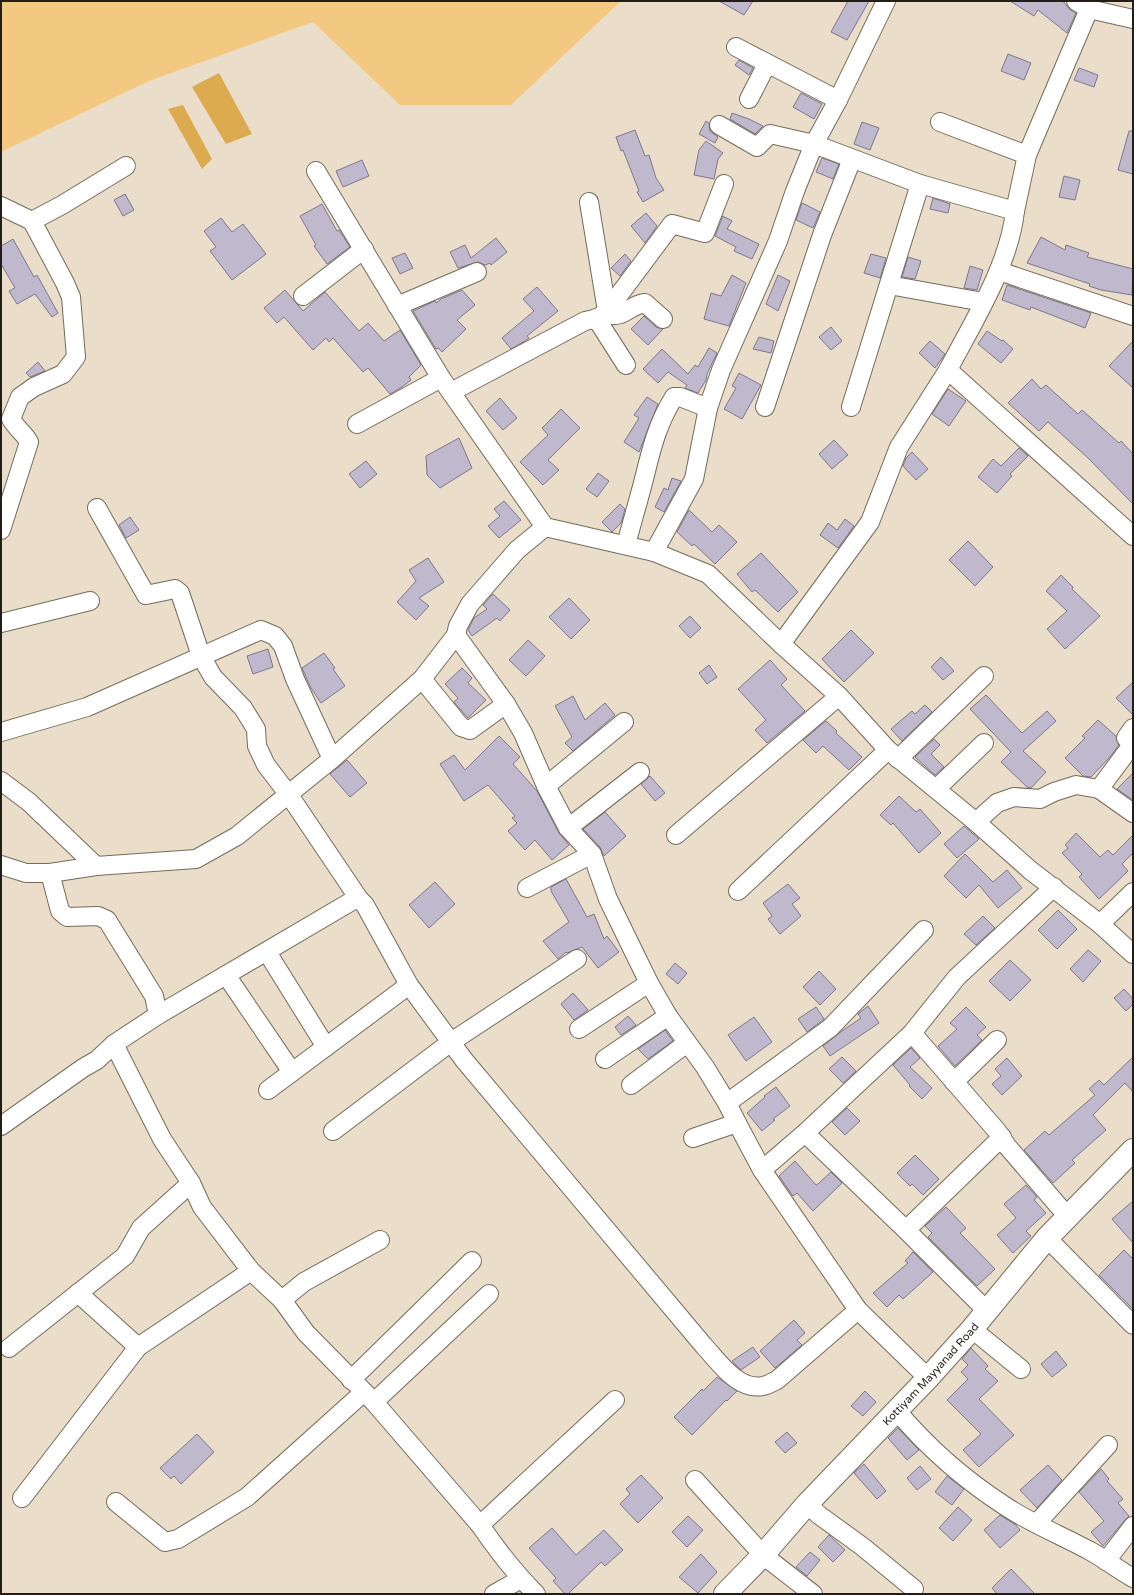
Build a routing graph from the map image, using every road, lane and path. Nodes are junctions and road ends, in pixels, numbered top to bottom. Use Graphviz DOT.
graph roads {
  1 [pos="886,1"];
  2 [pos="1082,5"];
  3 [pos="1133,19"];
  4 [pos="736,48"];
  5 [pos="767,64"];
  6 [pos="749,99"];
  7 [pos="838,100"];
  8 [pos="940,122"];
  9 [pos="719,125"];
  10 [pos="814,144"];
  11 [pos="1026,155"];
  12 [pos="852,159"];
  13 [pos="126,166"];
  14 [pos="316,171"];
  15 [pos="724,184"];
  16 [pos="920,184"];
  17 [pos="589,202"];
  18 [pos="1,206"];
  19 [pos="1015,211"];
  20 [pos="32,221"];
  21 [pos="364,249"];
  22 [pos="998,271"];
  23 [pos="477,272"];
  24 [pos="889,285"];
  25 [pos="303,296"];
  26 [pos="983,302"];
  27 [pos="397,306"];
  28 [pos="602,315"];
  29 [pos="1133,316"];
  30 [pos="663,319"];
  31 [pos="626,365"];
  32 [pos="948,370"];
  33 [pos="446,385"];
  34 [pos="851,406"];
  35 [pos="765,407"];
  36 [pos="708,408"];
  37 [pos="7,411"];
  38 [pos="357,424"];
  39 [pos="97,508"];
  40 [pos="545,527"];
  41 [pos="1,530"];
  42 [pos="1133,536"];
  43 [pos="626,545"];
  44 [pos="654,552"];
  45 [pos="90,602"];
  46 [pos="1,623"];
  47 [pos="456,635"];
  48 [pos="781,644"];
  49 [pos="201,656"];
  50 [pos="984,676"];
  51 [pos="422,679"];
  52 [pos="839,696"];
  53 [pos="506,704"];
  54 [pos="624,722"];
  55 [pos="1,732"];
  56 [pos="1133,740"];
  57 [pos="984,743"];
  58 [pos="893,755"];
  59 [pos="332,759"];
  60 [pos="640,772"];
  61 [pos="1,781"];
  62 [pos="546,786"];
  63 [pos="936,789"];
  64 [pos="1100,789"];
  65 [pos="289,795"];
  66 [pos="1133,813"];
  67 [pos="976,822"];
  68 [pos="568,828"];
  69 [pos="676,835"];
  70 [pos="592,854"];
  71 [pos="1,865"];
  72 [pos="96,866"];
  73 [pos="50,873"];
  74 [pos="1054,887"];
  75 [pos="528,888"];
  76 [pos="738,891"];
  77 [pos="1133,892"];
  78 [pos="359,899"];
  79 [pos="1100,924"];
  80 [pos="924,930"];
  81 [pos="267,952"];
  82 [pos="1133,954"];
  83 [pos="577,959"];
  84 [pos="226,975"];
  85 [pos="649,983"];
  86 [pos="409,985"];
  87 [pos="158,1015"];
  88 [pos="668,1016"];
  89 [pos="579,1029"];
  90 [pos="912,1033"];
  91 [pos="997,1040"];
  92 [pos="451,1042"];
  93 [pos="687,1043"];
  94 [pos="114,1044"];
  95 [pos="326,1047"];
  96 [pos="606,1059"];
  97 [pos="292,1072"];
  98 [pos="954,1082"];
  99 [pos="631,1085"];
  100 [pos="268,1090"];
  101 [pos="727,1103"];
  102 [pos="737,1123"];
  103 [pos="1,1126"];
  104 [pos="332,1131"];
  105 [pos="805,1134"];
  106 [pos="1002,1137"];
  107 [pos="693,1138"];
  108 [pos="1133,1150"];
  109 [pos="762,1170"];
  110 [pos="191,1183"];
  111 [pos="1068,1217"];
  112 [pos="906,1230"];
  113 [pos="1047,1238"];
  114 [pos="380,1240"];
  115 [pos="472,1261"];
  116 [pos="251,1271"];
  117 [pos="78,1293"];
  118 [pos="488,1294"];
  119 [pos="282,1300"];
  120 [pos="858,1310"];
  121 [pos="986,1311"];
  122 [pos="1133,1324"];
  123 [pos="972,1329"];
  124 [pos="138,1347"];
  125 [pos="9,1348"];
  126 [pos="1021,1369"];
  127 [pos="928,1378"];
  128 [pos="351,1380"];
  129 [pos="369,1397"];
  130 [pos="615,1400"];
  131 [pos="897,1412"];
  132 [pos="1108,1445"];
  133 [pos="695,1480"];
  134 [pos="22,1498"];
  135 [pos="116,1502"];
  136 [pos="808,1504"];
  137 [pos="1036,1523"];
  138 [pos="480,1525"];
  139 [pos="1133,1526"];
  140 [pos="763,1555"];
  141 [pos="1106,1560"];
  142 [pos="1133,1578"];
  143 [pos="521,1579"];
  144 [pos="914,1589"];
  145 [pos="494,1594"];
  146 [pos="536,1594"];
  147 [pos="724,1594"];
  148 [pos="813,1594"];
  1 -- 7 [label="street"];
  2 -- 3 [label="street"];
  2 -- 11 [label="street"];
  4 -- 5 [label="street"];
  5 -- 6 [label="street"];
  5 -- 7 [label="street"];
  7 -- 10 [label="street"];
  8 -- 11 [label="street"];
  9 -- 10 [label="street"];
  10 -- 12 [label="street"];
  10 -- 36 [label="street"];
  11 -- 19 [label="street"];
  12 -- 16 [label="street"];
  12 -- 35 [label="street"];
  13 -- 20 [label="street"];
  14 -- 21 [label="street"];
  15 -- 28 [label="street"];
  16 -- 19 [label="street"];
  16 -- 24 [label="street"];
  17 -- 28 [label="street"];
  18 -- 20 [label="street"];
  19 -- 22 [label="street"];
  20 -- 37 [label="street"];
  21 -- 25 [label="street"];
  21 -- 27 [label="street"];
  22 -- 26 [label="street"];
  22 -- 29 [label="street"];
  23 -- 27 [label="street"];
  24 -- 26 [label="street"];
  24 -- 34 [label="street"];
  26 -- 32 [label="street"];
  27 -- 33 [label="street"];
  28 -- 30 [label="street"];
  28 -- 31 [label="street"];
  28 -- 33 [label="street"];
  32 -- 42 [label="street"];
  32 -- 48 [label="street"];
  33 -- 38 [label="street"];
  33 -- 40 [label="street"];
  36 -- 43 [label="street"];
  36 -- 44 [label="street"];
  37 -- 41 [label="street"];
  39 -- 49 [label="street"];
  40 -- 43 [label="street"];
  40 -- 47 [label="street"];
  43 -- 44 [label="street"];
  44 -- 48 [label="street"];
  45 -- 46 [label="street"];
  47 -- 51 [label="street"];
  47 -- 53 [label="street"];
  48 -- 52 [label="street"];
  49 -- 55 [label="street"];
  49 -- 59 [label="street"];
  49 -- 65 [label="street"];
  50 -- 58 [label="street"];
  51 -- 53 [label="street"];
  51 -- 59 [label="street"];
  52 -- 58 [label="street"];
  52 -- 69 [label="street"];
  53 -- 62 [label="street"];
  54 -- 62 [label="street"];
  56 -- 64 [label="street"];
  57 -- 63 [label="street"];
  58 -- 63 [label="street"];
  58 -- 76 [label="street"];
  59 -- 65 [label="street"];
  60 -- 68 [label="street"];
  61 -- 72 [label="street"];
  62 -- 68 [label="street"];
  63 -- 67 [label="street"];
  64 -- 66 [label="street"];
  64 -- 67 [label="street"];
  65 -- 72 [label="street"];
  65 -- 78 [label="street"];
  67 -- 74 [label="street"];
  68 -- 70 [label="street"];
  70 -- 75 [label="street"];
  70 -- 85 [label="street"];
  71 -- 73 [label="street"];
  72 -- 73 [label="street"];
  73 -- 87 [label="street"];
  74 -- 79 [label="street"];
  74 -- 90 [label="street"];
  77 -- 79 [label="street"];
  78 -- 81 [label="street"];
  78 -- 86 [label="street"];
  79 -- 82 [label="street"];
  80 -- 101 [label="street"];
  81 -- 84 [label="street"];
  81 -- 95 [label="street"];
  83 -- 92 [label="street"];
  84 -- 87 [label="street"];
  84 -- 97 [label="street"];
  85 -- 88 [label="street"];
  85 -- 89 [label="street"];
  86 -- 92 [label="street"];
  86 -- 95 [label="street"];
  87 -- 94 [label="street"];
  88 -- 93 [label="street"];
  88 -- 96 [label="street"];
  90 -- 98 [label="street"];
  90 -- 105 [label="street"];
  91 -- 98 [label="street"];
  92 -- 104 [label="street"];
  92 -- 120 [label="street"];
  93 -- 99 [label="street"];
  93 -- 101 [label="street"];
  94 -- 103 [label="street"];
  94 -- 110 [label="street"];
  95 -- 97 [label="street"];
  97 -- 100 [label="street"];
  98 -- 106 [label="street"];
  101 -- 102 [label="street"];
  102 -- 107 [label="street"];
  102 -- 109 [label="street"];
  105 -- 109 [label="street"];
  105 -- 112 [label="street"];
  106 -- 111 [label="street"];
  106 -- 112 [label="street"];
  108 -- 111 [label="street, Kottiyam Mayyanad Road"];
  109 -- 120 [label="street"];
  110 -- 116 [label="street"];
  110 -- 117 [label="street"];
  111 -- 113 [label="street, Kottiyam Mayyanad Road"];
  112 -- 121 [label="street"];
  113 -- 121 [label="street, Kottiyam Mayyanad Road"];
  113 -- 122 [label="street"];
  114 -- 119 [label="street"];
  115 -- 128 [label="street"];
  116 -- 119 [label="street"];
  116 -- 124 [label="street"];
  117 -- 124 [label="street"];
  117 -- 125 [label="street"];
  118 -- 129 [label="street"];
  119 -- 128 [label="street"];
  120 -- 127 [label="street"];
  121 -- 123 [label="street, Kottiyam Mayyanad Road"];
  123 -- 126 [label="street"];
  123 -- 127 [label="street, Kottiyam Mayyanad Road"];
  124 -- 134 [label="street"];
  127 -- 131 [label="street, Kottiyam Mayyanad Road"];
  128 -- 129 [label="street"];
  129 -- 135 [label="street"];
  129 -- 138 [label="street"];
  130 -- 138 [label="street"];
  131 -- 136 [label="street, Kottiyam Mayyanad Road"];
  131 -- 137 [label="street"];
  132 -- 137 [label="street"];
  133 -- 140 [label="street"];
  136 -- 140 [label="street, Kottiyam Mayyanad Road"];
  136 -- 144 [label="street"];
  137 -- 141 [label="street"];
  138 -- 143 [label="street"];
  139 -- 141 [label="street"];
  140 -- 147 [label="street, Kottiyam Mayyanad Road"];
  140 -- 148 [label="street"];
  141 -- 142 [label="street"];
  143 -- 145 [label="street"];
  143 -- 146 [label="street"];
}
